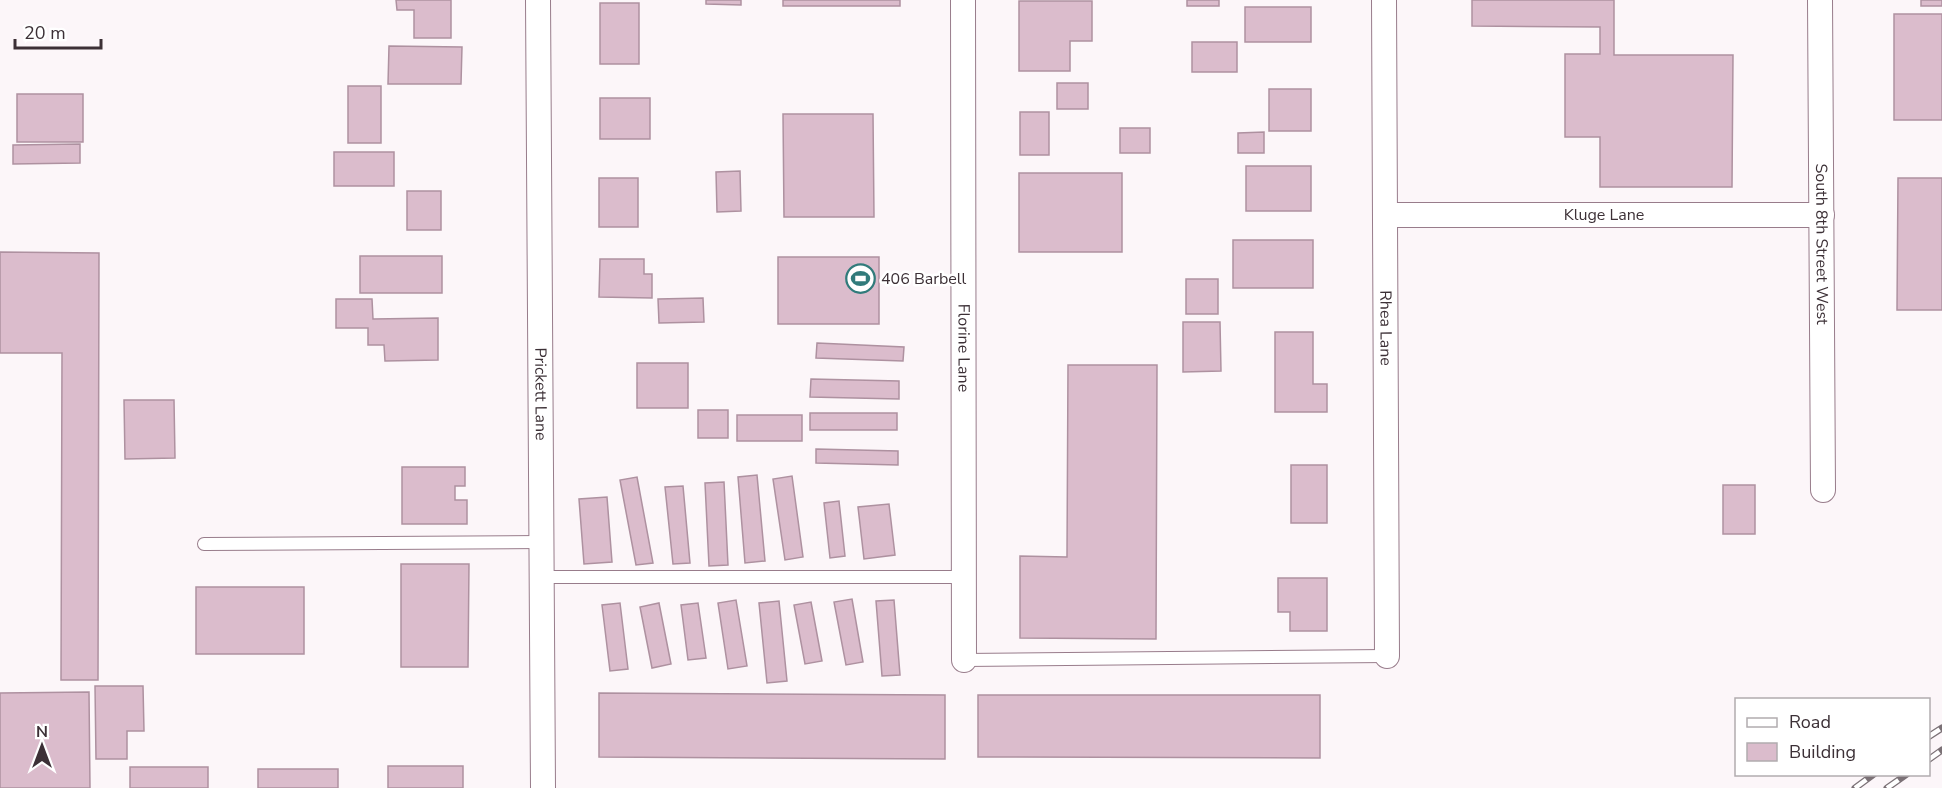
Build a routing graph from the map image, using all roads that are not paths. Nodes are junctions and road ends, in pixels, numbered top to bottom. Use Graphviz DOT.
graph roads {
  1 [pos="538,0"];
  2 [pos="963,0"];
  3 [pos="1384,0"];
  4 [pos="1821,0"];
  5 [pos="1385,215"];
  6 [pos="1822,215"];
  7 [pos="1823,490"];
  8 [pos="542,542"];
  9 [pos="204,544"];
  10 [pos="542,577"];
  11 [pos="964,577"];
  12 [pos="1387,656"];
  13 [pos="964,660"];
  14 [pos="543,788"];
  1 -- 8 [label="street, Prickett Lane"];
  2 -- 11 [label="street, Florine Lane"];
  3 -- 5 [label="street, Rhea Lane"];
  4 -- 6 [label="street, South 8th Street West"];
  5 -- 6 [label="street, Kluge Lane"];
  5 -- 12 [label="street, Rhea Lane"];
  6 -- 7 [label="street, South 8th Street West"];
  8 -- 9 [label="lane"];
  8 -- 10 [label="street, Prickett Lane"];
  10 -- 11 [label="lane"];
  10 -- 14 [label="street, Prickett Lane"];
  11 -- 13 [label="street, Florine Lane"];
  12 -- 13 [label="lane"];
}
